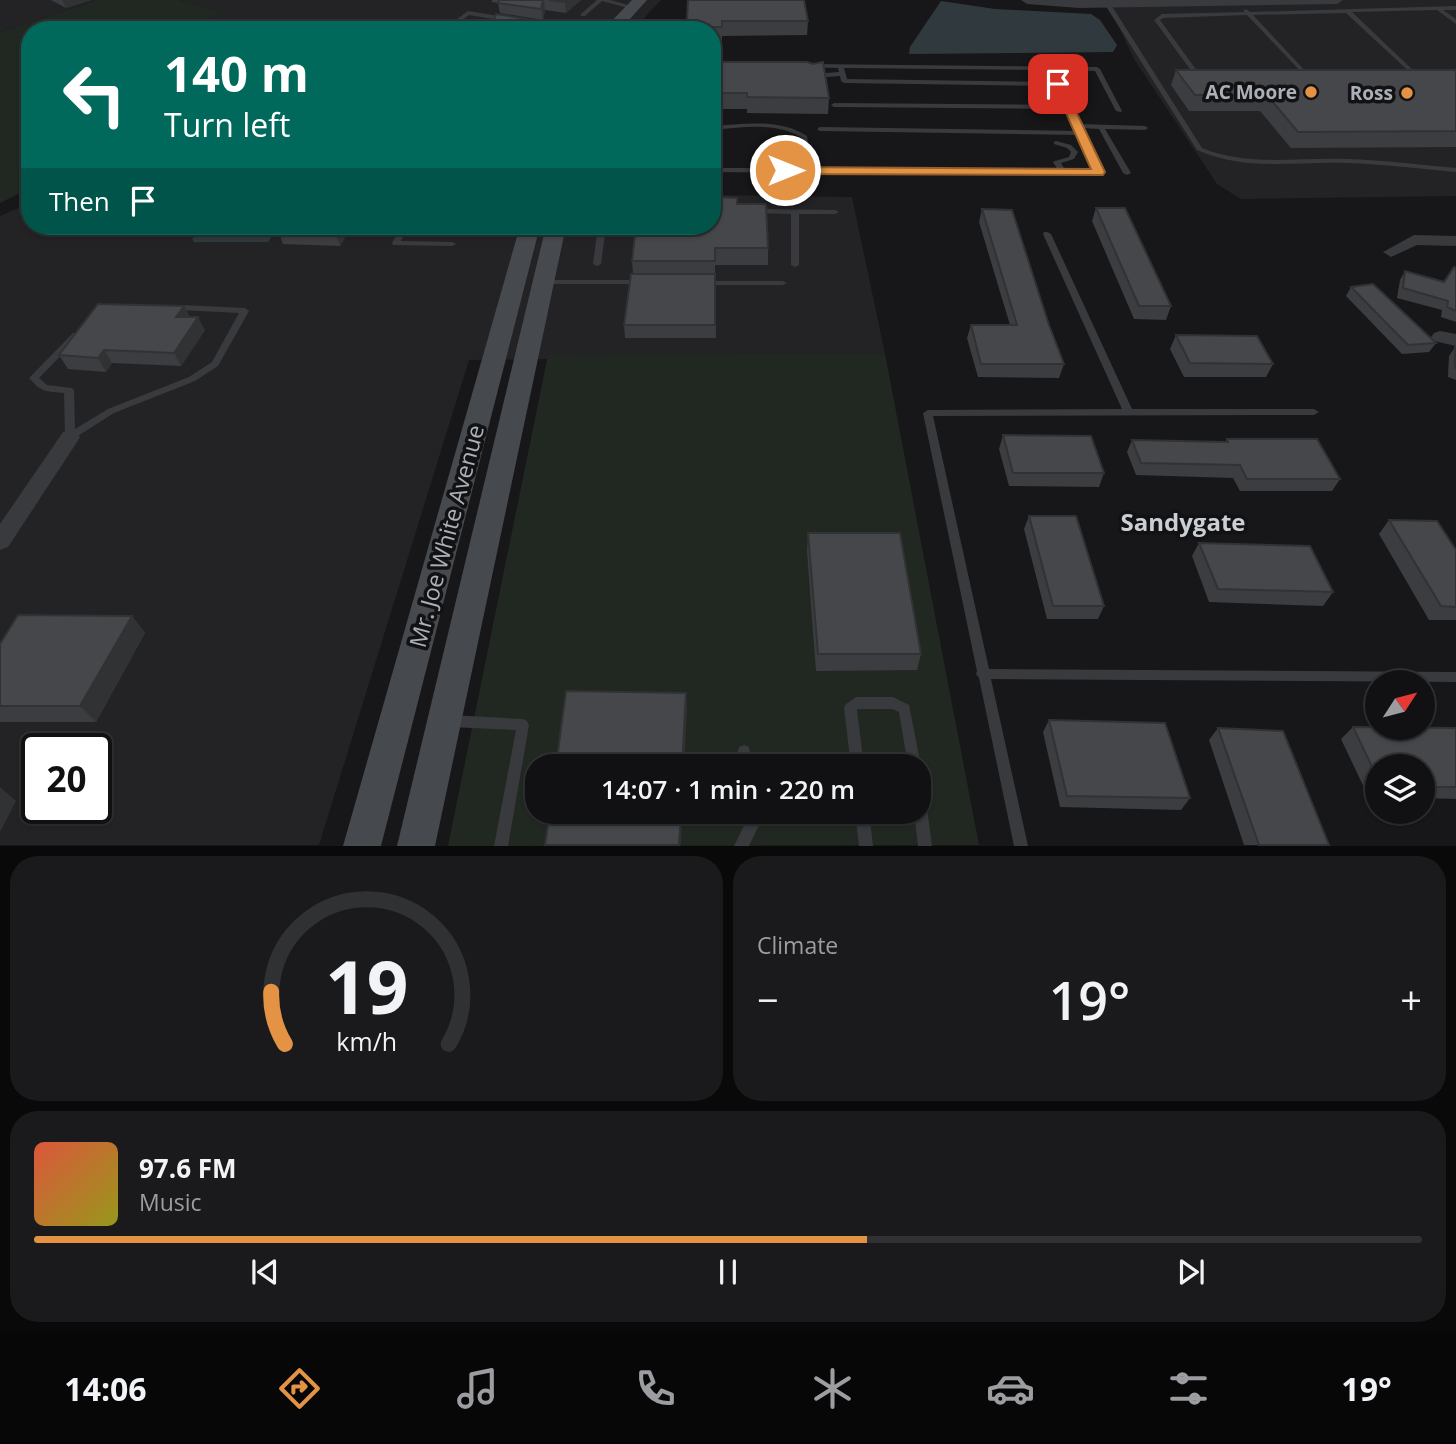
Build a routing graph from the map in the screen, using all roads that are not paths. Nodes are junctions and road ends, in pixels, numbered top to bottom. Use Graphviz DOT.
graph roads {
  1 [pos="602,0"];
  2 [pos="1027,0"];
  3 [pos="1337,0"];
  4 [pos="1106,2"];
  5 [pos="1239,2"];
  6 [pos="641,6"];
  7 [pos="1456,8"];
  8 [pos="1440,10"];
  9 [pos="1247,13"];
  10 [pos="1349,13"];
  11 [pos="583,15"];
  12 [pos="508,19"];
  13 [pos="457,21"];
  14 [pos="622,21"];
  15 [pos="1456,22"];
  16 [pos="1051,68"];
  17 [pos="807,71"];
  18 [pos="842,71"];
  19 [pos="1426,74"];
  20 [pos="826,75"];
  21 [pos="1403,75"];
  22 [pos="1415,75"];
  23 [pos="1320,77"];
  24 [pos="1296,78"];
  25 [pos="1308,78"];
  26 [pos="1212,79"];
  27 [pos="1157,80"];
  28 [pos="1168,80"];
  29 [pos="1189,80"];
  30 [pos="1200,80"];
  31 [pos="1058,84"];
  32 [pos="835,105"];
  33 [pos="1068,107"];
  34 [pos="1119,111"];
  35 [pos="1101,127"];
  36 [pos="721,128"];
  37 [pos="1145,128"];
  38 [pos="820,129"];
  39 [pos="1079,130"];
  40 [pos="1056,143"];
  41 [pos="721,170"];
  42 [pos="808,170"];
  43 [pos="1456,170"];
  44 [pos="1064,173"];
  45 [pos="1127,173"];
  46 [pos="740,211"];
  47 [pos="795,212"];
  48 [pos="835,212"];
  49 [pos="1047,234"];
  50 [pos="400,235"];
  51 [pos="528,235"];
  52 [pos="554,235"];
  53 [pos="601,235"];
  54 [pos="1456,241"];
  55 [pos="452,244"];
  56 [pos="1391,252"];
  57 [pos="597,264"];
  58 [pos="795,265"];
  59 [pos="543,282"];
  60 [pos="649,282"];
  61 [pos="689,283"];
  62 [pos="783,283"];
  63 [pos="182,308"];
  64 [pos="86,325"];
  65 [pos="1314,412"];
  66 [pos="1129,413"];
  67 [pos="70,437"];
  68 [pos="0,541"];
  69 [pos="982,674"];
  70 [pos="1456,677"];
  71 [pos="446,721"];
  72 [pos="744,751"];
  73 [pos="744,754"];
  74 [pos="856,754"];
  75 [pos="912,754"];
  76 [pos="752,824"];
  77 [pos="863,824"];
  78 [pos="922,824"];
  79 [pos="362,845"];
  80 [pos="416,845"];
  81 [pos="501,845"];
  82 [pos="741,845"];
  83 [pos="866,845"];
  84 [pos="925,845"];
  85 [pos="1021,845"];
  1 -- 6 [label="lane"];
  1 -- 11 [label="lane"];
  2 -- 4 [label="street"];
  3 -- 5 [label="street"];
  4 -- 5 [label="street"];
  4 -- 27 [label="lane"];
  5 -- 9 [label="lane"];
  6 -- 14 [label="main road"];
  7 -- 8 [label="lane"];
  8 -- 10 [label="lane"];
  8 -- 15 [label="lane"];
  9 -- 10 [label="lane"];
  9 -- 25 [label="lane"];
  9 -- 30 [label="lane"];
  10 -- 22 [label="lane"];
  12 -- 13 [label="lane"];
  16 -- 18 [label="lane"];
  16 -- 31 [label="lane"];
  16 -- 34 [label="lane"];
  17 -- 18 [label="lane"];
  18 -- 20 [label="lane"];
  18 -- 31 [label="lane"];
  19 -- 22 [label="lane"];
  21 -- 22 [label="lane"];
  23 -- 25 [label="lane"];
  24 -- 25 [label="lane"];
  26 -- 30 [label="lane"];
  27 -- 28 [label="lane"];
  27 -- 43 [label="lane"];
  29 -- 30 [label="lane"];
  31 -- 33 [label="lane"];
  32 -- 33 [label="lane"];
  33 -- 39 [label="lane"];
  35 -- 37 [label="lane"];
  35 -- 39 [label="lane"];
  35 -- 45 [label="lane"];
  36 -- 42 [label="lane"];
  38 -- 39 [label="lane"];
  39 -- 44 [label="lane"];
  40 -- 44 [label="lane"];
  41 -- 42 [label="lane"];
  42 -- 44 [label="lane"];
  46 -- 47 [label="lane"];
  47 -- 48 [label="lane"];
  47 -- 58 [label="lane"];
  49 -- 66 [label="lane"];
  50 -- 55 [label="lane"];
  51 -- 79 [label="main road, Mr. Joe White Avenue"];
  52 -- 59 [label="main road, Mr. Joe White Avenue"];
  53 -- 57 [label="lane"];
  54 -- 56 [label="street"];
  59 -- 60 [label="lane"];
  59 -- 71 [label="main road, Mr. Joe White Avenue"];
  61 -- 62 [label="lane"];
  63 -- 67 [label="lane"];
  64 -- 67 [label="lane"];
  65 -- 66 [label="lane"];
  66 -- 69 [label="lane"];
  67 -- 68 [label="street"];
  69 -- 70 [label="lane"];
  69 -- 85 [label="lane"];
  71 -- 80 [label="main road, Mr. Joe White Avenue"];
  71 -- 81 [label="lane"];
  72 -- 73 [label="lane"];
  74 -- 75 [label="lane"];
  76 -- 82 [label="lane"];
  77 -- 83 [label="lane"];
  78 -- 84 [label="lane"];
}
